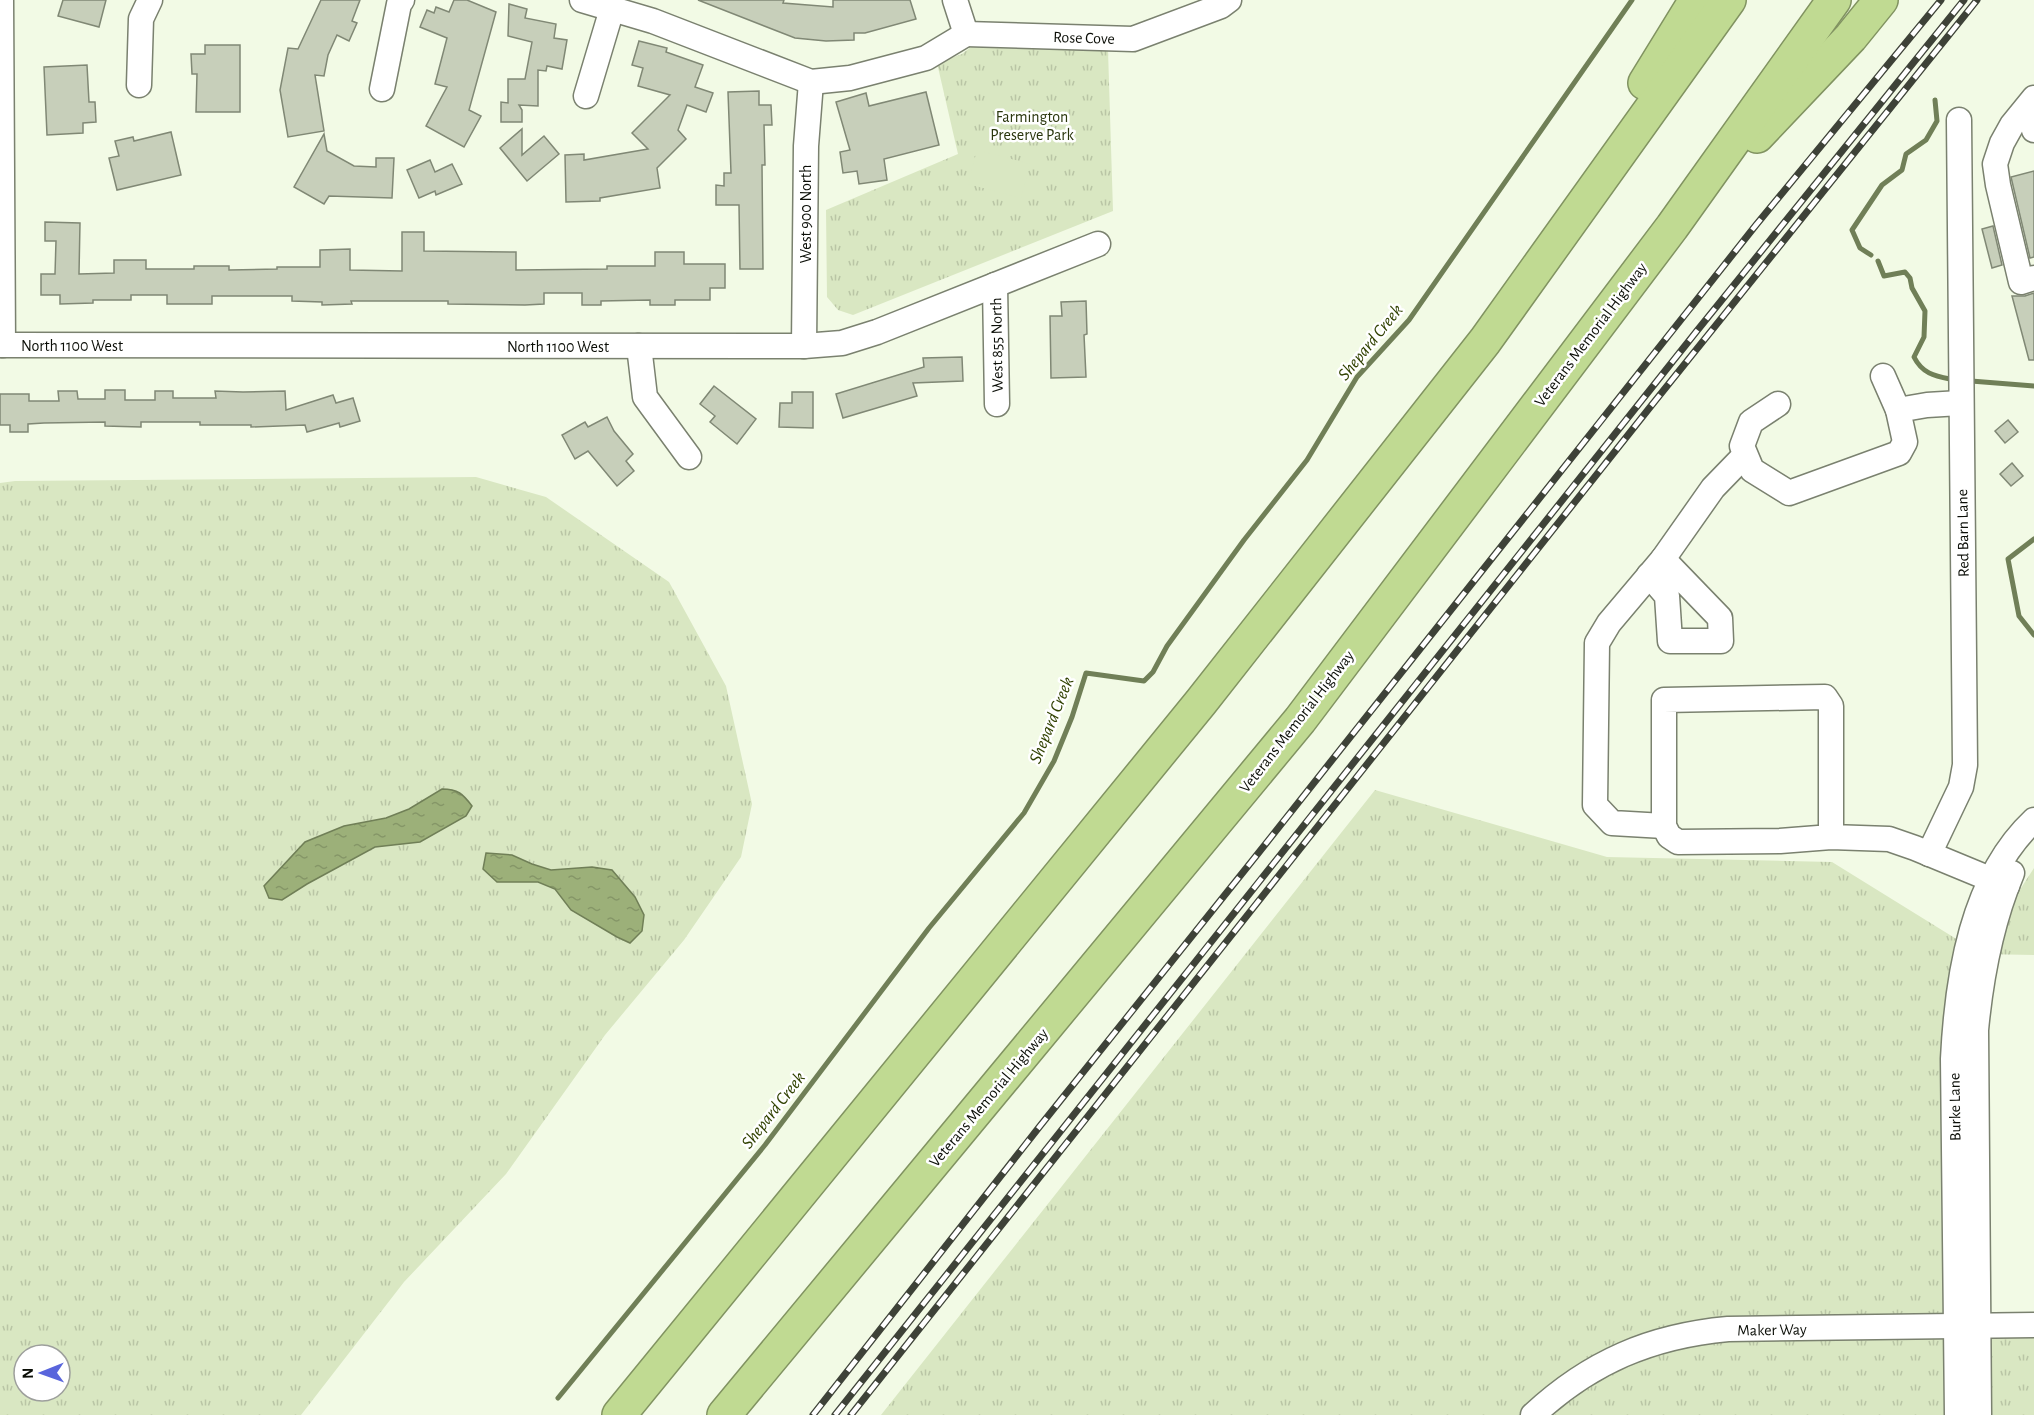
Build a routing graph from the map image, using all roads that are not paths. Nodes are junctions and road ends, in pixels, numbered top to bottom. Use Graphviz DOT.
graph roads {
  1 [pos="1,0"];
  2 [pos="150,0"];
  3 [pos="402,0"];
  4 [pos="582,0"];
  5 [pos="955,0"];
  6 [pos="1229,0"];
  7 [pos="1696,0"];
  8 [pos="1729,0"];
  9 [pos="1834,0"];
  10 [pos="1881,0"];
  11 [pos="612,9"];
  12 [pos="966,34"];
  13 [pos="811,81"];
  14 [pos="139,85"];
  15 [pos="382,89"];
  16 [pos="586,96"];
  17 [pos="2031,103"];
  18 [pos="1959,120"];
  19 [pos="2034,130"];
  20 [pos="1671,226"];
  21 [pos="1098,244"];
  22 [pos="2034,278"];
  23 [pos="995,285"];
  24 [pos="1485,341"];
  25 [pos="2,345"];
  26 [pos="639,346"];
  27 [pos="804,346"];
  28 [pos="1883,376"];
  29 [pos="1960,403"];
  30 [pos="997,404"];
  31 [pos="1778,404"];
  32 [pos="1898,410"];
  33 [pos="1745,455"];
  34 [pos="689,457"];
  35 [pos="2034,820"];
  36 [pos="2034,824"];
  37 [pos="1664,826"];
  38 [pos="1831,837"];
  39 [pos="1929,854"];
  40 [pos="1999,883"];
  41 [pos="2034,1325"];
  42 [pos="1967,1326"];
  43 [pos="619,1415"];
  44 [pos="724,1415"];
  45 [pos="1533,1415"];
  46 [pos="1957,1415"];
  47 [pos="1979,1415"];
  1 -- 25 [label="street"];
  2 -- 14 [label="street"];
  3 -- 15 [label="street"];
  4 -- 11 [label="street"];
  5 -- 12 [label="street"];
  6 -- 12 [label="street, Rose Cove"];
  7 -- 24 [label="highway"];
  8 -- 24 [label="highway"];
  9 -- 20 [label="highway, Veterans Memorial Highway"];
  10 -- 20 [label="highway"];
  11 -- 13 [label="street"];
  11 -- 16 [label="street"];
  12 -- 13 [label="street"];
  13 -- 27 [label="street, West 900 North"];
  17 -- 19 [label="street"];
  17 -- 22 [label="street"];
  18 -- 29 [label="street, Red Barn Lane"];
  20 -- 44 [label="highway, Veterans Memorial Highway"];
  21 -- 23 [label="street, North 1100 West"];
  23 -- 27 [label="street, North 1100 West"];
  23 -- 30 [label="street, West 855 North"];
  24 -- 43 [label="highway"];
  25 -- 26 [label="street, North 1100 West"];
  26 -- 27 [label="street, North 1100 West"];
  26 -- 34 [label="street"];
  28 -- 32 [label="street"];
  29 -- 32 [label="street"];
  29 -- 39 [label="street, Red Barn Lane"];
  31 -- 33 [label="street"];
  32 -- 33 [label="street"];
  33 -- 37 [label="street"];
  35 -- 40 [label="street, Burke Lane"];
  36 -- 40 [label="street, Burke Lane"];
  37 -- 38 [label="street"];
  37 -- 38 [label="street"];
  38 -- 39 [label="street"];
  39 -- 40 [label="street"];
  40 -- 42 [label="street, Burke Lane"];
  41 -- 42 [label="street, Maker Way"];
  42 -- 45 [label="street, Maker Way"];
  42 -- 46 [label="street, Burke Lane"];
  42 -- 47 [label="street, Burke Lane"];
}
